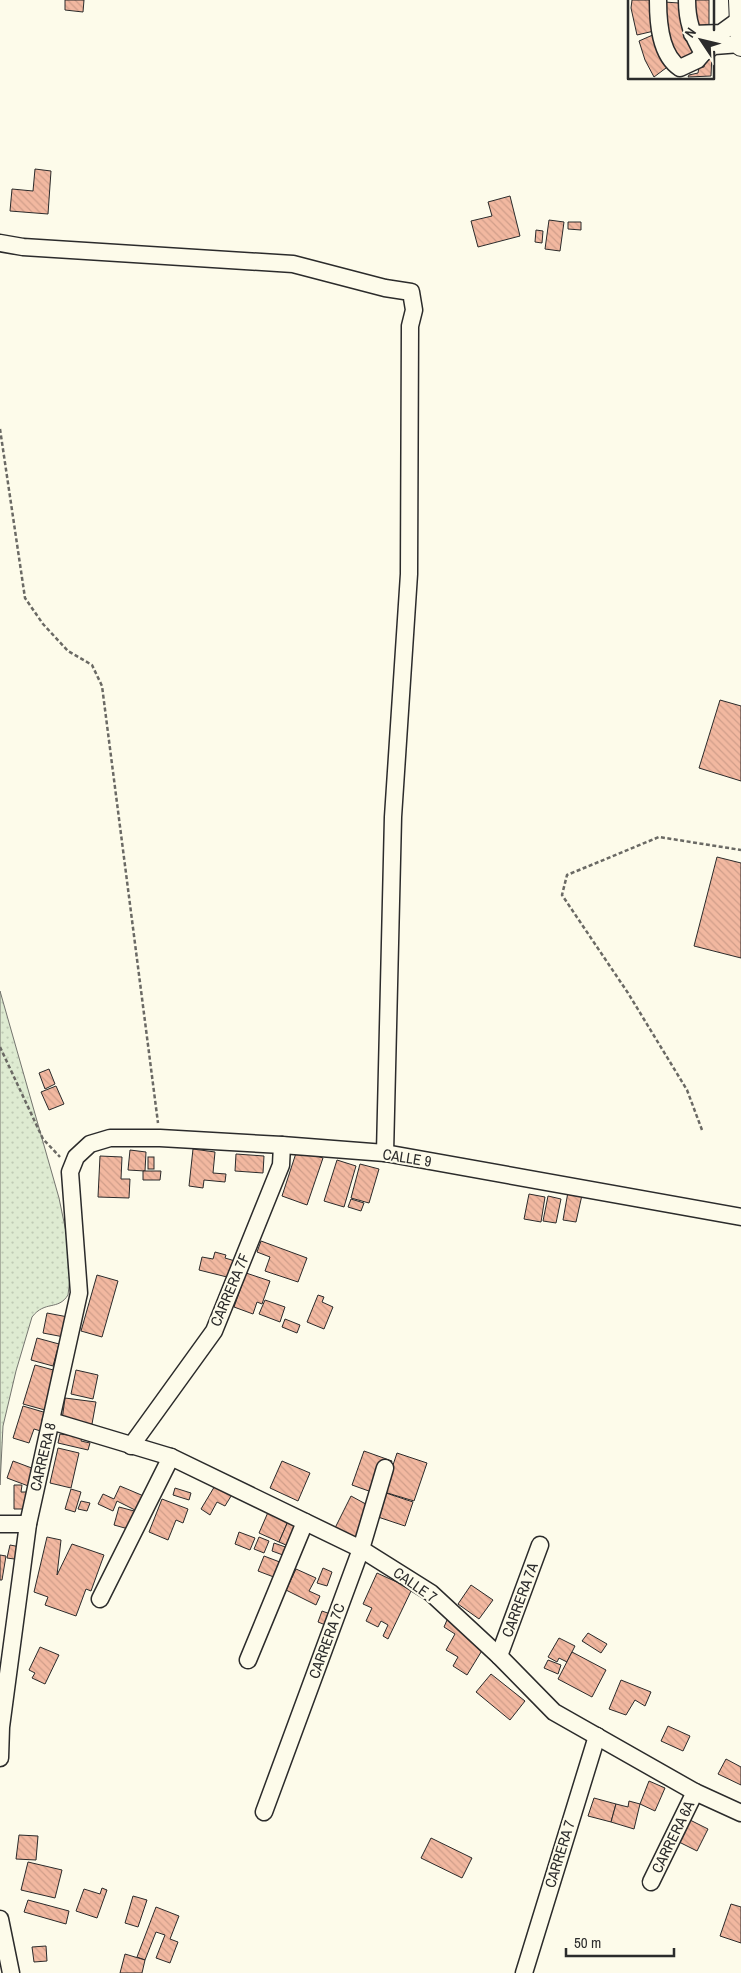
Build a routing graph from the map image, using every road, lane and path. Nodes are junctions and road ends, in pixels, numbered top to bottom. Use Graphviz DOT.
graph roads {
  1 [pos="658,0"];
  2 [pos="686,0"];
  3 [pos="739,0"];
  4 [pos="739,20"];
  5 [pos="692,34"];
  6 [pos="741,45"];
  7 [pos="703,53"];
  8 [pos="0,243"];
  9 [pos="0,429"];
  10 [pos="741,850"];
  11 [pos="0,1047"];
  12 [pos="702,1130"];
  13 [pos="160,1138"];
  14 [pos="282,1146"];
  15 [pos="385,1153"];
  16 [pos="73,1164"];
  17 [pos="739,1212"];
  18 [pos="52,1421"];
  19 [pos="132,1446"];
  20 [pos="171,1457"];
  21 [pos="385,1468"];
  22 [pos="306,1522"];
  23 [pos="0,1524"];
  24 [pos="28,1524"];
  25 [pos="540,1545"];
  26 [pos="361,1549"];
  27 [pos="100,1599"];
  28 [pos="499,1656"];
  29 [pos="248,1660"];
  30 [pos="597,1736"];
  31 [pos="0,1758"];
  32 [pos="695,1792"];
  33 [pos="264,1812"];
  34 [pos="741,1813"];
  35 [pos="651,1882"];
  36 [pos="0,1919"];
  37 [pos="11,1973"];
  38 [pos="524,1973"];
  1 -- 7 [label="street"];
  2 -- 5 [label="street"];
  3 -- 4 [label="main road"];
  4 -- 5 [label="street"];
  4 -- 6 [label="main road"];
  5 -- 7 [label="street"];
  6 -- 7 [label="street"];
  8 -- 15 [label="street"];
  9 -- 13 [label="path"];
  10 -- 12 [label="path"];
  11 -- 16 [label="path"];
  13 -- 14 [label="street, CALLE 9"];
  13 -- 16 [label="street, CALLE 9"];
  14 -- 15 [label="street, CALLE 9"];
  14 -- 19 [label="street, CARRERA 7F"];
  15 -- 17 [label="street, CALLE 9"];
  16 -- 18 [label="street, CARRERA 8"];
  18 -- 19 [label="street, CALLE 7"];
  18 -- 24 [label="street, CARRERA 8"];
  19 -- 20 [label="street, CALLE 7"];
  20 -- 22 [label="street, CALLE 7"];
  20 -- 27 [label="street"];
  21 -- 26 [label="street, CARRERA 7C"];
  22 -- 26 [label="street, CALLE 7"];
  22 -- 29 [label="street"];
  23 -- 24 [label="street"];
  24 -- 31 [label="street, CARRERA 8"];
  25 -- 28 [label="street, CARRERA 7A"];
  26 -- 28 [label="street, CALLE 7"];
  26 -- 33 [label="street, CARRERA 7C"];
  28 -- 30 [label="street, CALLE 7"];
  30 -- 32 [label="street, CALLE 7"];
  30 -- 38 [label="street, CARRERA 7"];
  32 -- 34 [label="street, CALLE 7"];
  32 -- 35 [label="street, CARRERA 6A"];
  36 -- 37 [label="street"];
}
